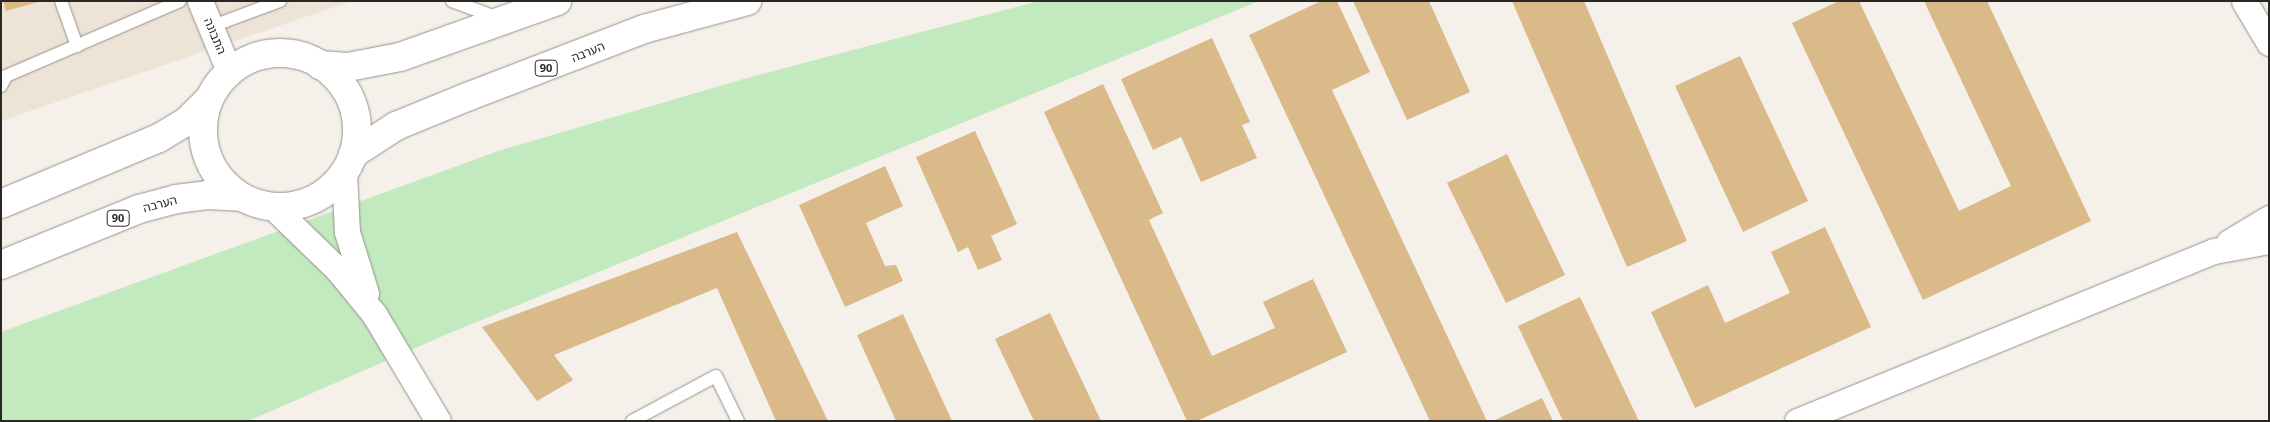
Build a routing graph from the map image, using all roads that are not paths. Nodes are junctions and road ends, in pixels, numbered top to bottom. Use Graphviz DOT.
graph roads {
  1 [pos="61,1"];
  2 [pos="180,1"];
  3 [pos="200,1"];
  4 [pos="280,1"];
  5 [pos="452,1"];
  6 [pos="557,1"];
  7 [pos="747,1"];
  8 [pos="2244,1"];
  9 [pos="503,20"];
  10 [pos="210,27"];
  11 [pos="2269,43"];
  12 [pos="77,46"];
  13 [pos="320,65"];
  14 [pos="230,71"];
  15 [pos="1,86"];
  16 [pos="208,100"];
  17 [pos="348,164"];
  18 [pos="240,197"];
  19 [pos="1,204"];
  20 [pos="273,207"];
  21 [pos="2269,218"];
  22 [pos="2269,241"];
  23 [pos="2214,251"];
  24 [pos="1,265"];
  25 [pos="374,314"];
  26 [pos="438,421"];
  27 [pos="632,421"];
  28 [pos="738,421"];
  29 [pos="1797,421"];
  1 -- 12 [label="lane"];
  2 -- 12 [label="lane"];
  3 -- 10 [label="street, התבונה"];
  4 -- 10 [label="lane"];
  5 -- 9 [label="lane"];
  6 -- 9 [label="highway"];
  7 -- 17 [label="highway, הערבה / 90"];
  8 -- 11 [label="street"];
  9 -- 13 [label="highway"];
  10 -- 14 [label="street, התבונה"];
  12 -- 15 [label="lane"];
  13 -- 14 [label="highway"];
  13 -- 17 [label="highway"];
  14 -- 16 [label="highway"];
  16 -- 18 [label="highway"];
  16 -- 19 [label="highway"];
  17 -- 20 [label="highway"];
  17 -- 25 [label="street"];
  18 -- 20 [label="highway"];
  18 -- 24 [label="highway, הערבה / 90"];
  20 -- 25 [label="street"];
  21 -- 23 [label="street"];
  22 -- 23 [label="street"];
  23 -- 29 [label="street"];
  25 -- 26 [label="street"];
  27 -- 28 [label="lane"];
}
